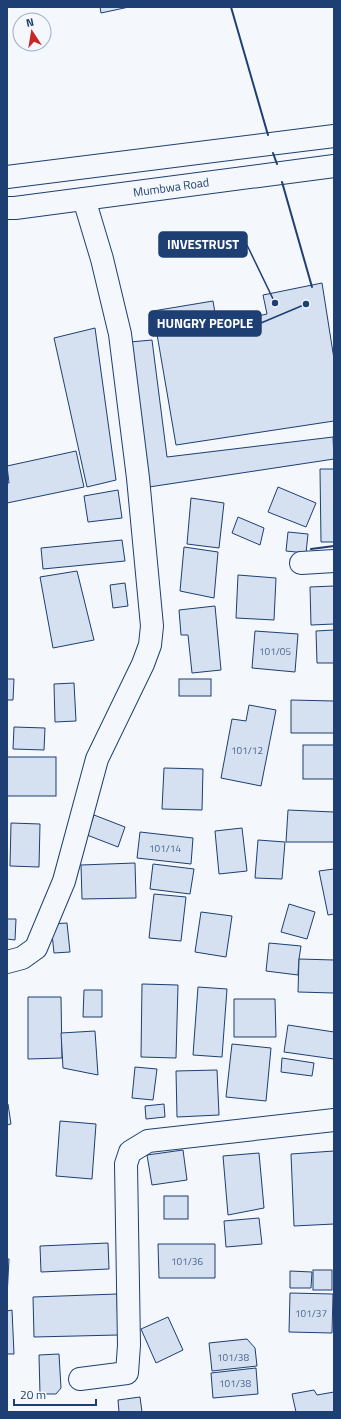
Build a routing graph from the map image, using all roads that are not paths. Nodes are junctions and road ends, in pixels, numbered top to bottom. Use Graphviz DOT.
graph roads {
  1 [pos="334,136"];
  2 [pos="334,166"];
  3 [pos="7,177"];
  4 [pos="84,199"];
  5 [pos="7,208"];
  6 [pos="334,561"];
  7 [pos="301,563"];
  8 [pos="7,962"];
  9 [pos="334,1120"];
  10 [pos="80,1379"];
  1 -- 3 [label="street"];
  2 -- 4 [label="street, Mumbwa Road"];
  4 -- 5 [label="street, Mumbwa Road"];
  4 -- 8 [label="street"];
  6 -- 7 [label="street"];
  9 -- 10 [label="street"];
}
